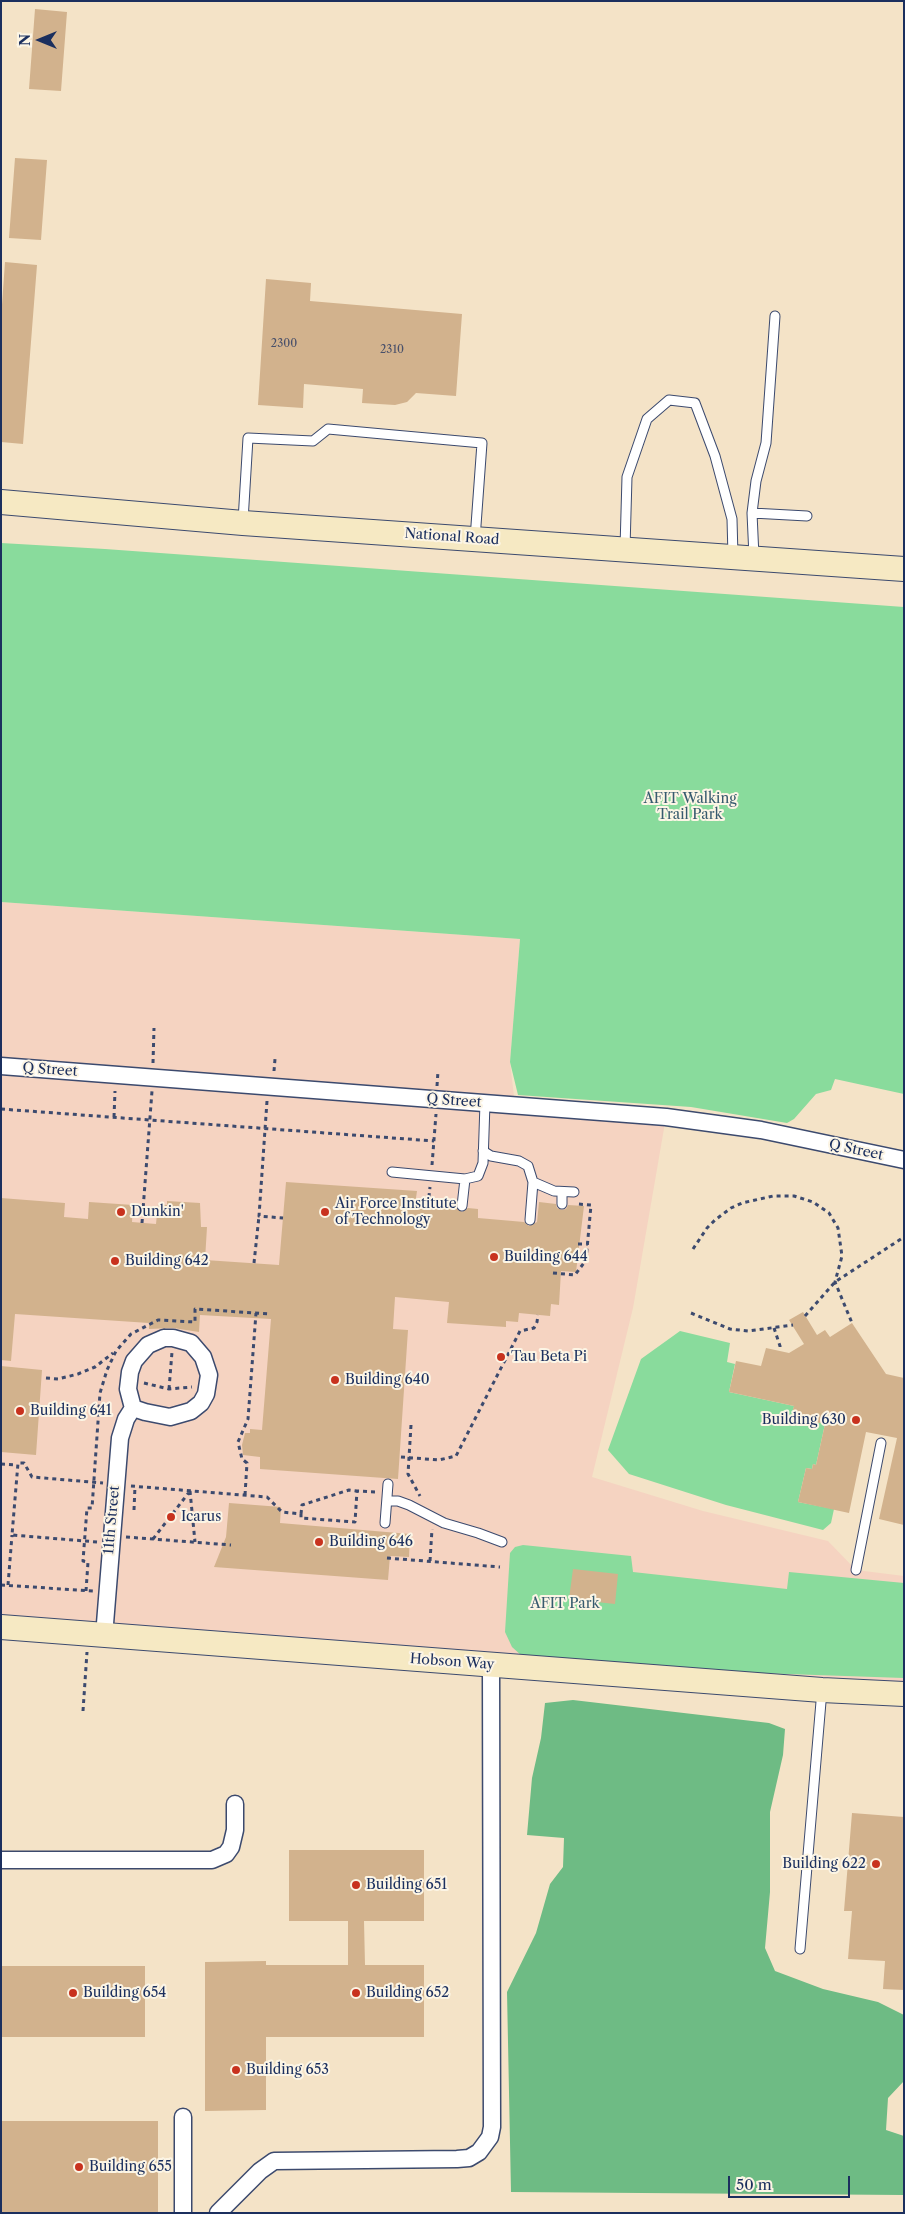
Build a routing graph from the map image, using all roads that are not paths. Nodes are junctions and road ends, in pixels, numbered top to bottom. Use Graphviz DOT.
graph roads {
  1 [pos="774,316"];
  2 [pos="1,502"];
  3 [pos="752,513"];
  4 [pos="807,516"];
  5 [pos="243,523"];
  6 [pos="475,539"];
  7 [pos="625,549"];
  8 [pos="744,557"];
  9 [pos="904,569"];
  10 [pos="1,1066"];
  11 [pos="485,1103"];
  12 [pos="484,1151"];
  13 [pos="904,1160"];
  14 [pos="392,1172"];
  15 [pos="464,1180"];
  16 [pos="533,1182"];
  17 [pos="562,1192"];
  18 [pos="574,1192"];
  19 [pos="562,1204"];
  20 [pos="462,1206"];
  21 [pos="530,1220"];
  22 [pos="133,1408"];
  23 [pos="881,1443"];
  24 [pos="385,1523"];
  25 [pos="502,1542"];
  26 [pos="856,1570"];
  27 [pos="1,1627"];
  28 [pos="95,1640"];
  29 [pos="491,1665"];
  30 [pos="822,1690"];
  31 [pos="904,1694"];
  32 [pos="235,1804"];
  33 [pos="1,1860"];
  34 [pos="800,1949"];
  35 [pos="183,2117"];
  36 [pos="183,2213"];
  37 [pos="218,2213"];
  1 -- 3 [label="lane"];
  2 -- 5 [label="street, National Road"];
  3 -- 4 [label="lane"];
  3 -- 8 [label="lane"];
  5 -- 6 [label="street, National Road"];
  5 -- 6 [label="lane"];
  6 -- 7 [label="street, National Road"];
  7 -- 8 [label="street, National Road"];
  7 -- 8 [label="lane"];
  8 -- 9 [label="street, National Road"];
  10 -- 11 [label="street, Q Street"];
  11 -- 12 [label="lane"];
  11 -- 13 [label="street, Q Street"];
  12 -- 15 [label="lane"];
  12 -- 16 [label="lane"];
  14 -- 15 [label="lane"];
  15 -- 20 [label="lane"];
  16 -- 17 [label="lane"];
  16 -- 21 [label="lane"];
  17 -- 18 [label="lane"];
  17 -- 19 [label="lane"];
  22 -- 22 [label="street"];
  22 -- 28 [label="street, 11th Street"];
  23 -- 26 [label="lane"];
  24 -- 25 [label="lane"];
  27 -- 28 [label="street, Hobson Way"];
  28 -- 29 [label="street, Hobson Way"];
  29 -- 30 [label="street, Hobson Way"];
  29 -- 37 [label="street"];
  30 -- 31 [label="street, Hobson Way"];
  30 -- 34 [label="lane"];
  32 -- 33 [label="street"];
  35 -- 36 [label="street"];
}
